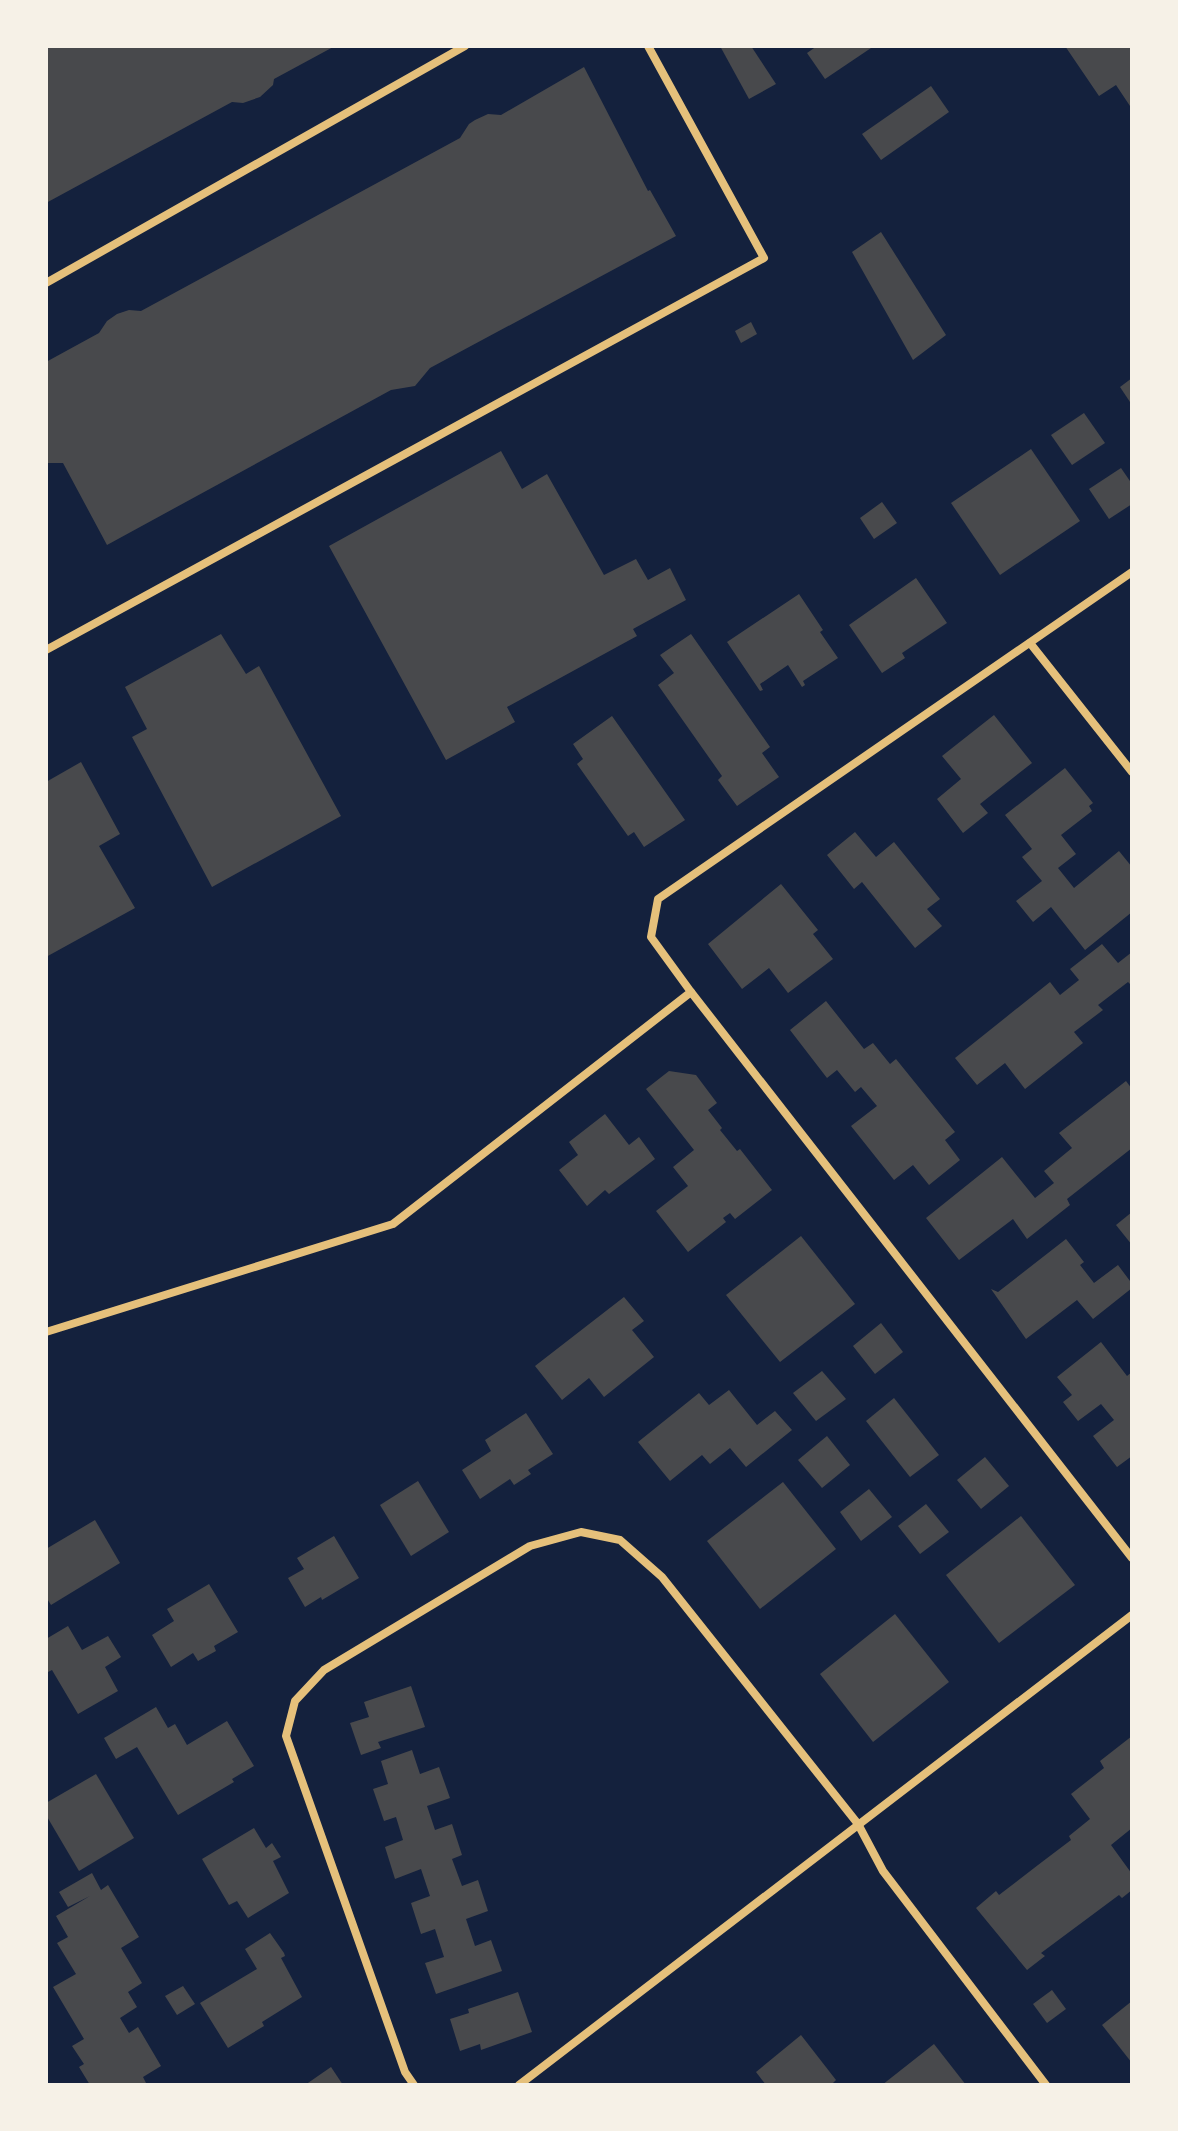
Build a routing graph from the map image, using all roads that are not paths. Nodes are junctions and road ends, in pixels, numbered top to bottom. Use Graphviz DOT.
graph roads {
  1 [pos="465,46"];
  2 [pos="648,46"];
  3 [pos="46,283"];
  4 [pos="1132,572"];
  5 [pos="1030,643"];
  6 [pos="46,650"];
  7 [pos="1132,772"];
  8 [pos="691,992"];
  9 [pos="46,1332"];
  10 [pos="1132,1558"];
  11 [pos="1132,1615"];
  12 [pos="858,1824"];
  13 [pos="414,2085"];
  14 [pos="519,2085"];
  15 [pos="1046,2085"];
  1 -- 3 [label="street"];
  2 -- 6 [label="street"];
  4 -- 5 [label="street"];
  5 -- 7 [label="street"];
  5 -- 8 [label="street"];
  8 -- 9 [label="street"];
  8 -- 10 [label="street"];
  11 -- 12 [label="street"];
  12 -- 13 [label="street"];
  12 -- 14 [label="street"];
  12 -- 15 [label="street"];
}
